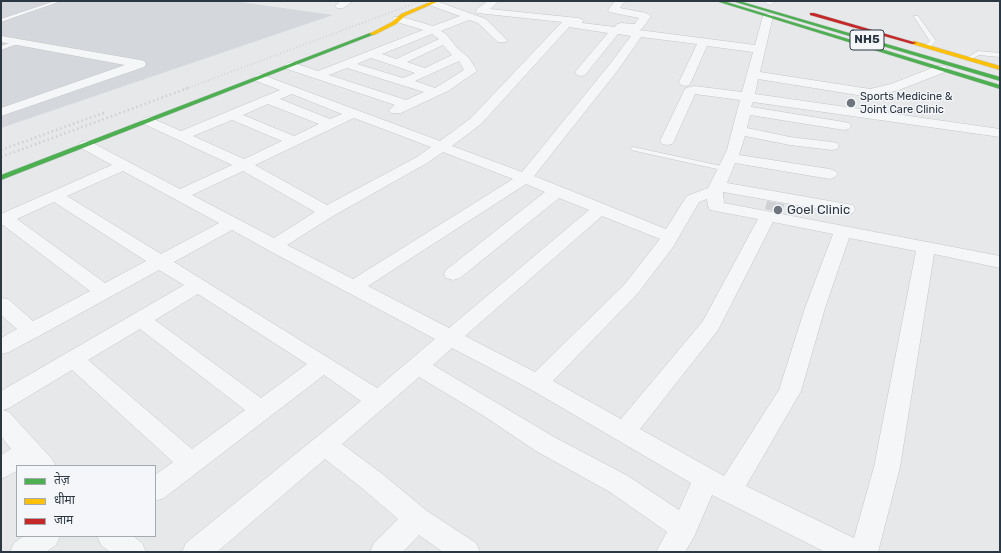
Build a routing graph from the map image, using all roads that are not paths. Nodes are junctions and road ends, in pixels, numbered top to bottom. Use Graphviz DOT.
graph roads {
  1 [pos="59,1"];
  2 [pos="494,1"];
  3 [pos="620,1"];
  4 [pos="718,1"];
  5 [pos="734,1"];
  6 [pos="752,1"];
  7 [pos="434,2"];
  8 [pos="769,5"];
  9 [pos="785,6"];
  10 [pos="800,10"];
  11 [pos="468,16"];
  12 [pos="916,16"];
  13 [pos="398,19"];
  14 [pos="1,21"];
  15 [pos="485,24"];
  16 [pos="505,26"];
  17 [pos="433,30"];
  18 [pos="616,30"];
  19 [pos="638,33"];
  20 [pos="1,39"];
  21 [pos="446,40"];
  22 [pos="502,40"];
  23 [pos="704,41"];
  24 [pos="18,42"];
  25 [pos="927,47"];
  26 [pos="1,48"];
  27 [pos="760,49"];
  28 [pos="370,54"];
  29 [pos="1000,55"];
  30 [pos="460,56"];
  31 [pos="968,59"];
  32 [pos="396,63"];
  33 [pos="346,64"];
  34 [pos="291,66"];
  35 [pos="1000,68"];
  36 [pos="941,69"];
  37 [pos="425,72"];
  38 [pos="581,72"];
  39 [pos="1000,72"];
  40 [pos="318,75"];
  41 [pos="753,75"];
  42 [pos="260,78"];
  43 [pos="1000,79"];
  44 [pos="404,82"];
  45 [pos="685,82"];
  46 [pos="349,86"];
  47 [pos="1000,87"];
  48 [pos="291,90"];
  49 [pos="436,92"];
  50 [pos="338,95"];
  51 [pos="267,100"];
  52 [pos="316,100"];
  53 [pos="746,104"];
  54 [pos="407,105"];
  55 [pos="1,112"];
  56 [pos="388,113"];
  57 [pos="232,114"];
  58 [pos="352,114"];
  59 [pos="149,121"];
  60 [pos="370,121"];
  61 [pos="330,124"];
  62 [pos="844,126"];
  63 [pos="739,131"];
  64 [pos="1000,133"];
  65 [pos="181,136"];
  66 [pos="294,141"];
  67 [pos="667,141"];
  68 [pos="86,145"];
  69 [pos="832,146"];
  70 [pos="441,147"];
  71 [pos="633,149"];
  72 [pos="729,164"];
  73 [pos="124,165"];
  74 [pos="244,165"];
  75 [pos="830,174"];
  76 [pos="1,178"];
  77 [pos="525,178"];
  78 [pos="557,190"];
  79 [pos="716,194"];
  80 [pos="54,195"];
  81 [pos="180,196"];
  82 [pos="600,209"];
  83 [pos="847,209"];
  84 [pos="327,212"];
  85 [pos="768,216"];
  86 [pos="3,219"];
  87 [pos="232,223"];
  88 [pos="843,231"];
  89 [pos="670,237"];
  90 [pos="274,246"];
  91 [pos="926,248"];
  92 [pos="160,262"];
  93 [pos="1000,262"];
  94 [pos="453,274"];
  95 [pos="197,286"];
  96 [pos="353,286"];
  97 [pos="104,292"];
  98 [pos="1,304"];
  99 [pos="141,319"];
  100 [pos="32,331"];
  101 [pos="451,337"];
  102 [pos="1,347"];
  103 [pos="73,359"];
  104 [pos="323,364"];
  105 [pos="418,366"];
  106 [pos="538,383"];
  107 [pos="378,400"];
  108 [pos="1,402"];
  109 [pos="262,410"];
  110 [pos="1,419"];
  111 [pos="624,432"];
  112 [pos="324,445"];
  113 [pos="35,458"];
  114 [pos="192,463"];
  115 [pos="1,468"];
  116 [pos="718,485"];
  117 [pos="156,489"];
  118 [pos="417,519"];
  119 [pos="684,528"];
  120 [pos="45,537"];
  121 [pos="112,537"];
  122 [pos="849,550"];
  123 [pos="24,552"];
  124 [pos="132,552"];
  125 [pos="196,552"];
  126 [pos="384,552"];
  127 [pos="466,552"];
  128 [pos="670,552"];
  1 -- 14 [label="lane"];
  2 -- 3 [label="street"];
  4 -- 8 [label="main road"];
  5 -- 43 [label="main road, NH5"];
  6 -- 39 [label="main road, NH5"];
  7 -- 11 [label="street"];
  7 -- 13 [label="main road"];
  8 -- 9 [label="main road"];
  8 -- 27 [label="street"];
  8 -- 36 [label="main road"];
  10 -- 25 [label="main road"];
  11 -- 15 [label="street"];
  11 -- 17 [label="street"];
  12 -- 25 [label="lane"];
  13 -- 17 [label="street"];
  13 -- 34 [label="main road"];
  15 -- 16 [label="street"];
  15 -- 22 [label="street"];
  17 -- 21 [label="street"];
  17 -- 28 [label="street"];
  18 -- 19 [label="street"];
  18 -- 38 [label="street"];
  18 -- 70 [label="street"];
  19 -- 23 [label="street"];
  19 -- 77 [label="street"];
  20 -- 24 [label="street"];
  21 -- 30 [label="street"];
  21 -- 32 [label="street"];
  23 -- 27 [label="street"];
  23 -- 45 [label="street"];
  24 -- 26 [label="lane"];
  24 -- 55 [label="street"];
  25 -- 31 [label="main road"];
  27 -- 41 [label="street"];
  28 -- 32 [label="street"];
  28 -- 33 [label="street"];
  29 -- 31 [label="lane"];
  30 -- 37 [label="street"];
  30 -- 49 [label="street"];
  31 -- 35 [label="main road"];
  32 -- 37 [label="street"];
  33 -- 40 [label="street"];
  33 -- 44 [label="street"];
  34 -- 40 [label="street"];
  34 -- 42 [label="main road"];
  36 -- 41 [label="street"];
  36 -- 47 [label="main road"];
  37 -- 44 [label="street"];
  40 -- 46 [label="street"];
  41 -- 53 [label="street"];
  42 -- 48 [label="street"];
  42 -- 59 [label="main road"];
  44 -- 49 [label="street"];
  46 -- 52 [label="street"];
  46 -- 54 [label="street"];
  48 -- 51 [label="street"];
  48 -- 52 [label="street"];
  49 -- 54 [label="street"];
  50 -- 56 [label="street"];
  51 -- 57 [label="street"];
  51 -- 61 [label="street"];
  52 -- 58 [label="street"];
  53 -- 62 [label="street"];
  53 -- 63 [label="street"];
  53 -- 64 [label="street"];
  53 -- 67 [label="street"];
  54 -- 56 [label="street"];
  56 -- 60 [label="street"];
  57 -- 65 [label="street"];
  57 -- 66 [label="street"];
  58 -- 60 [label="street"];
  58 -- 61 [label="street"];
  59 -- 65 [label="street"];
  59 -- 68 [label="main road"];
  60 -- 70 [label="street"];
  61 -- 66 [label="street"];
  63 -- 69 [label="street"];
  63 -- 72 [label="street"];
  65 -- 74 [label="street"];
  66 -- 74 [label="street"];
  68 -- 73 [label="street"];
  68 -- 76 [label="main road"];
  70 -- 77 [label="street"];
  70 -- 84 [label="street"];
  71 -- 72 [label="lane"];
  72 -- 75 [label="street"];
  72 -- 79 [label="street"];
  73 -- 80 [label="street"];
  73 -- 81 [label="street"];
  74 -- 81 [label="street"];
  74 -- 84 [label="street"];
  77 -- 78 [label="street"];
  77 -- 96 [label="street"];
  78 -- 82 [label="street"];
  78 -- 94 [label="street"];
  79 -- 83 [label="street"];
  79 -- 85 [label="street"];
  79 -- 89 [label="street"];
  80 -- 86 [label="street"];
  80 -- 92 [label="street"];
  81 -- 87 [label="street"];
  82 -- 89 [label="street"];
  82 -- 101 [label="street"];
  84 -- 90 [label="street"];
  85 -- 88 [label="street"];
  85 -- 111 [label="street"];
  86 -- 97 [label="street"];
  87 -- 90 [label="street"];
  87 -- 92 [label="street"];
  88 -- 91 [label="street"];
  88 -- 116 [label="street"];
  89 -- 106 [label="street"];
  90 -- 96 [label="street"];
  91 -- 93 [label="street"];
  91 -- 122 [label="street"];
  92 -- 95 [label="street"];
  92 -- 97 [label="street"];
  95 -- 99 [label="street"];
  95 -- 104 [label="street"];
  96 -- 101 [label="street"];
  97 -- 100 [label="street"];
  98 -- 100 [label="street"];
  99 -- 103 [label="street"];
  99 -- 109 [label="street"];
  100 -- 102 [label="street"];
  101 -- 105 [label="street"];
  101 -- 106 [label="street"];
  103 -- 108 [label="street"];
  103 -- 114 [label="street"];
  104 -- 107 [label="street"];
  104 -- 109 [label="street"];
  105 -- 107 [label="street"];
  105 -- 119 [label="street"];
  106 -- 111 [label="street"];
  107 -- 112 [label="street"];
  109 -- 114 [label="street"];
  110 -- 113 [label="street"];
  111 -- 116 [label="street"];
  112 -- 118 [label="street"];
  112 -- 125 [label="street"];
  113 -- 115 [label="street"];
  114 -- 117 [label="street"];
  116 -- 119 [label="street"];
  116 -- 122 [label="street"];
  118 -- 126 [label="street"];
  118 -- 127 [label="street"];
  119 -- 128 [label="street"];
  120 -- 123 [label="street"];
  121 -- 124 [label="street"];
}
